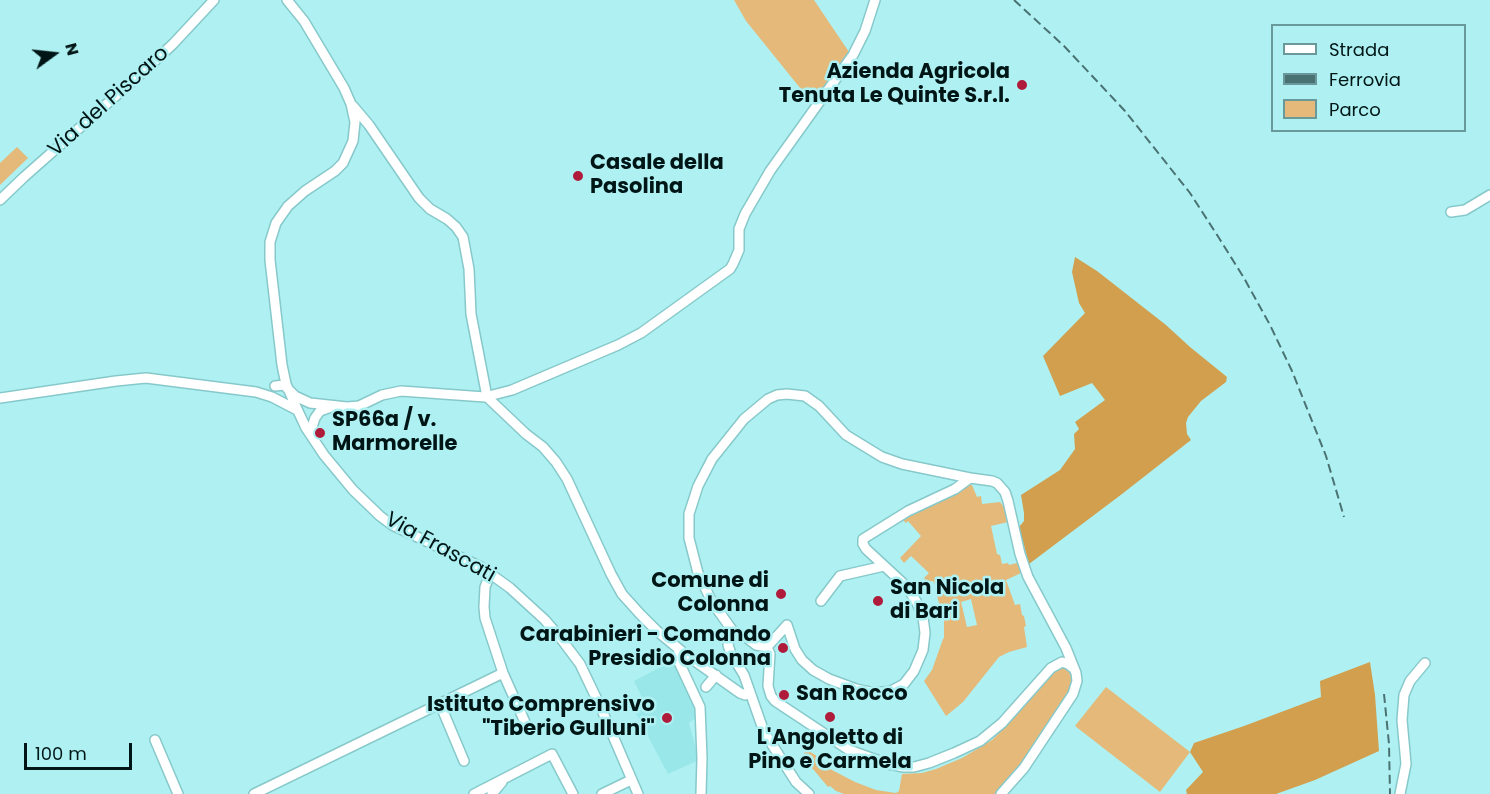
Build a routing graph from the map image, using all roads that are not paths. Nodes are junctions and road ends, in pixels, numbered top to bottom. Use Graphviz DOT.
graph roads {
  1 [pos="214,0"];
  2 [pos="287,0"];
  3 [pos="875,0"];
  4 [pos="351,104"];
  5 [pos="1490,195"];
  6 [pos="0,200"];
  7 [pos="1451,212"];
  8 [pos="281,361"];
  9 [pos="275,386"];
  10 [pos="289,390"];
  11 [pos="249,391"];
  12 [pos="487,397"];
  13 [pos="0,398"];
  14 [pos="278,399"];
  15 [pos="336,406"];
  16 [pos="298,411"];
  17 [pos="318,447"];
  18 [pos="970,478"];
  19 [pos="884,566"];
  20 [pos="490,574"];
  21 [pos="821,601"];
  22 [pos="733,635"];
  23 [pos="767,647"];
  24 [pos="679,649"];
  25 [pos="1425,663"];
  26 [pos="1073,668"];
  27 [pos="503,673"];
  28 [pos="716,675"];
  29 [pos="706,687"];
  30 [pos="750,693"];
  31 [pos="440,704"];
  32 [pos="528,729"];
  33 [pos="155,740"];
  34 [pos="464,761"];
  35 [pos="506,777"];
  36 [pos="631,780"];
  37 [pos="178,794"];
  38 [pos="254,794"];
  39 [pos="474,794"];
  40 [pos="492,794"];
  41 [pos="573,794"];
  42 [pos="602,794"];
  43 [pos="638,794"];
  44 [pos="701,794"];
  45 [pos="809,794"];
  46 [pos="1000,794"];
  47 [pos="1400,794"];
  1 -- 6 [label="street, Via del Piscaro"];
  2 -- 4 [label="street"];
  3 -- 12 [label="street"];
  4 -- 8 [label="street"];
  4 -- 12 [label="street"];
  5 -- 7 [label="street"];
  8 -- 9 [label="street"];
  8 -- 10 [label="street, Via Frascati"];
  9 -- 10 [label="street"];
  9 -- 11 [label="street"];
  10 -- 14 [label="street"];
  10 -- 15 [label="street"];
  10 -- 16 [label="street, Via Frascati"];
  11 -- 13 [label="street"];
  11 -- 14 [label="street"];
  12 -- 15 [label="street"];
  12 -- 24 [label="street"];
  14 -- 16 [label="street"];
  15 -- 17 [label="street"];
  16 -- 17 [label="street, Via Frascati"];
  17 -- 20 [label="street, Via Frascati"];
  18 -- 19 [label="street"];
  18 -- 22 [label="street"];
  18 -- 26 [label="street"];
  19 -- 21 [label="street"];
  19 -- 23 [label="street"];
  20 -- 27 [label="street"];
  20 -- 36 [label="street, Via Frascati"];
  22 -- 23 [label="street"];
  22 -- 30 [label="street"];
  23 -- 26 [label="street"];
  24 -- 28 [label="street"];
  24 -- 44 [label="street"];
  25 -- 47 [label="street"];
  26 -- 46 [label="street"];
  27 -- 31 [label="street"];
  27 -- 32 [label="street"];
  28 -- 29 [label="street"];
  28 -- 30 [label="street"];
  30 -- 45 [label="street"];
  31 -- 34 [label="street"];
  31 -- 38 [label="street"];
  33 -- 37 [label="street"];
  35 -- 39 [label="street"];
  35 -- 40 [label="street"];
  35 -- 41 [label="street"];
  36 -- 42 [label="street"];
  36 -- 43 [label="street, Via Frascati"];
}
